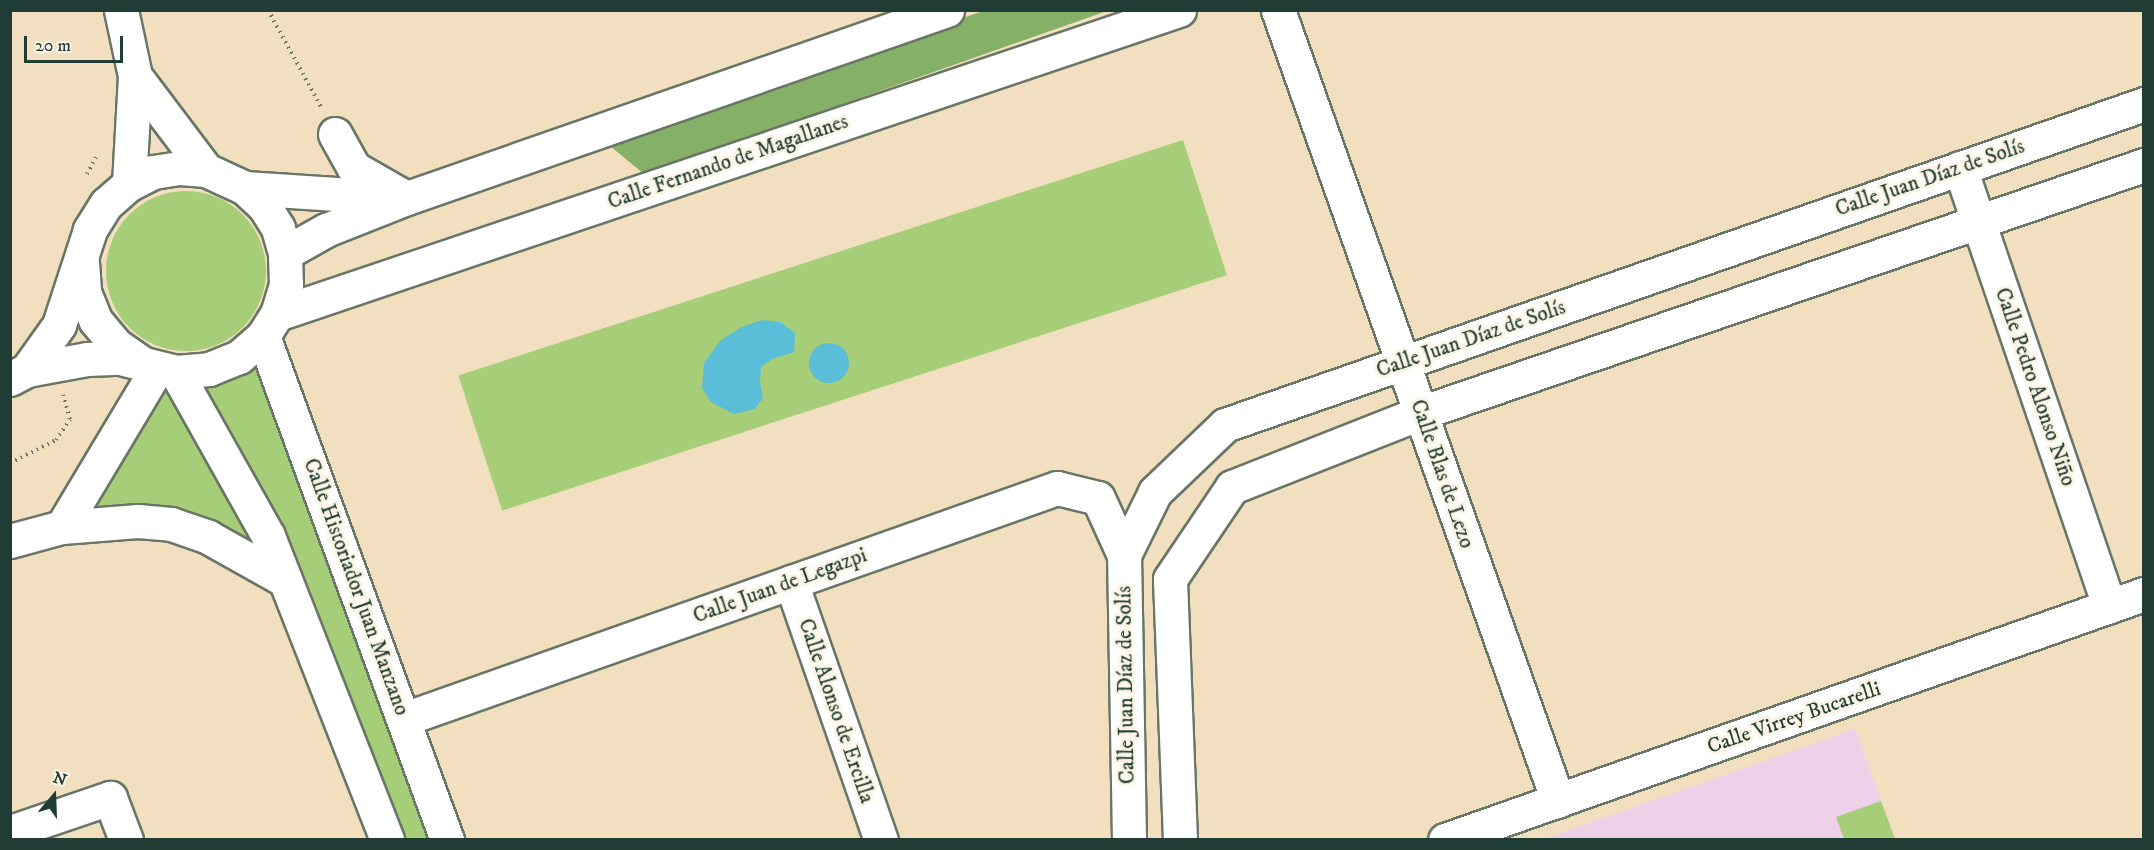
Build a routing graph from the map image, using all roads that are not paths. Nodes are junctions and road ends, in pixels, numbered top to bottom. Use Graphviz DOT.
graph roads {
  1 [pos="121,10"];
  2 [pos="947,10"];
  3 [pos="1179,10"];
  4 [pos="1278,10"];
  5 [pos="135,76"];
  6 [pos="2144,104"];
  7 [pos="335,134"];
  8 [pos="2144,165"];
  9 [pos="1960,168"];
  10 [pos="206,170"];
  11 [pos="129,184"];
  12 [pos="245,188"];
  13 [pos="408,198"];
  14 [pos="1979,223"];
  15 [pos="285,253"];
  16 [pos="82,260"];
  17 [pos="270,325"];
  18 [pos="1403,363"];
  19 [pos="158,368"];
  20 [pos="19,375"];
  21 [pos="1420,413"];
  22 [pos="62,527"];
  23 [pos="10,542"];
  24 [pos="1124,555"];
  25 [pos="285,580"];
  26 [pos="791,582"];
  27 [pos="2144,594"];
  28 [pos="2109,606"];
  29 [pos="405,719"];
  30 [pos="1558,801"];
  31 [pos="10,832"];
  32 [pos="126,840"];
  33 [pos="387,840"];
  34 [pos="447,840"];
  35 [pos="881,840"];
  36 [pos="1129,840"];
  37 [pos="1180,840"];
  38 [pos="1445,840"];
  1 -- 5 [label="street"];
  2 -- 13 [label="street"];
  3 -- 17 [label="street, Calle Fernando de Magallanes"];
  4 -- 18 [label="street, Calle Blas de Lezo"];
  5 -- 10 [label="street"];
  5 -- 11 [label="street"];
  6 -- 9 [label="street, Calle Juan Díaz de Solís"];
  7 -- 13 [label="street"];
  8 -- 14 [label="street"];
  9 -- 14 [label="street, Calle Pedro Alonso Niño"];
  9 -- 18 [label="street, Calle Juan Díaz de Solís"];
  10 -- 11 [label="street"];
  10 -- 12 [label="street"];
  11 -- 16 [label="street"];
  12 -- 13 [label="street"];
  12 -- 15 [label="street"];
  13 -- 15 [label="street"];
  14 -- 21 [label="street"];
  14 -- 28 [label="street, Calle Pedro Alonso Niño"];
  15 -- 17 [label="street"];
  16 -- 19 [label="street"];
  16 -- 20 [label="street"];
  17 -- 19 [label="street"];
  17 -- 29 [label="street, Calle Historiador Juan Manzano"];
  18 -- 21 [label="street, Calle Blas de Lezo"];
  18 -- 24 [label="street, Calle Juan Díaz de Solís"];
  19 -- 20 [label="street"];
  19 -- 22 [label="street"];
  19 -- 25 [label="street"];
  21 -- 30 [label="street, Calle Blas de Lezo"];
  21 -- 37 [label="street"];
  22 -- 23 [label="street"];
  22 -- 25 [label="street"];
  24 -- 26 [label="street, Calle Juan de Legazpi"];
  24 -- 36 [label="street, Calle Juan Díaz de Solís"];
  25 -- 33 [label="street"];
  26 -- 29 [label="street, Calle Juan de Legazpi"];
  26 -- 35 [label="street, Calle Alonso de Ercilla"];
  27 -- 28 [label="street, Calle Virrey Bucarelli"];
  28 -- 30 [label="street, Calle Virrey Bucarelli"];
  29 -- 34 [label="street, Calle Historiador Juan Manzano"];
  30 -- 38 [label="street, Calle Virrey Bucarelli"];
  31 -- 32 [label="street"];
}
